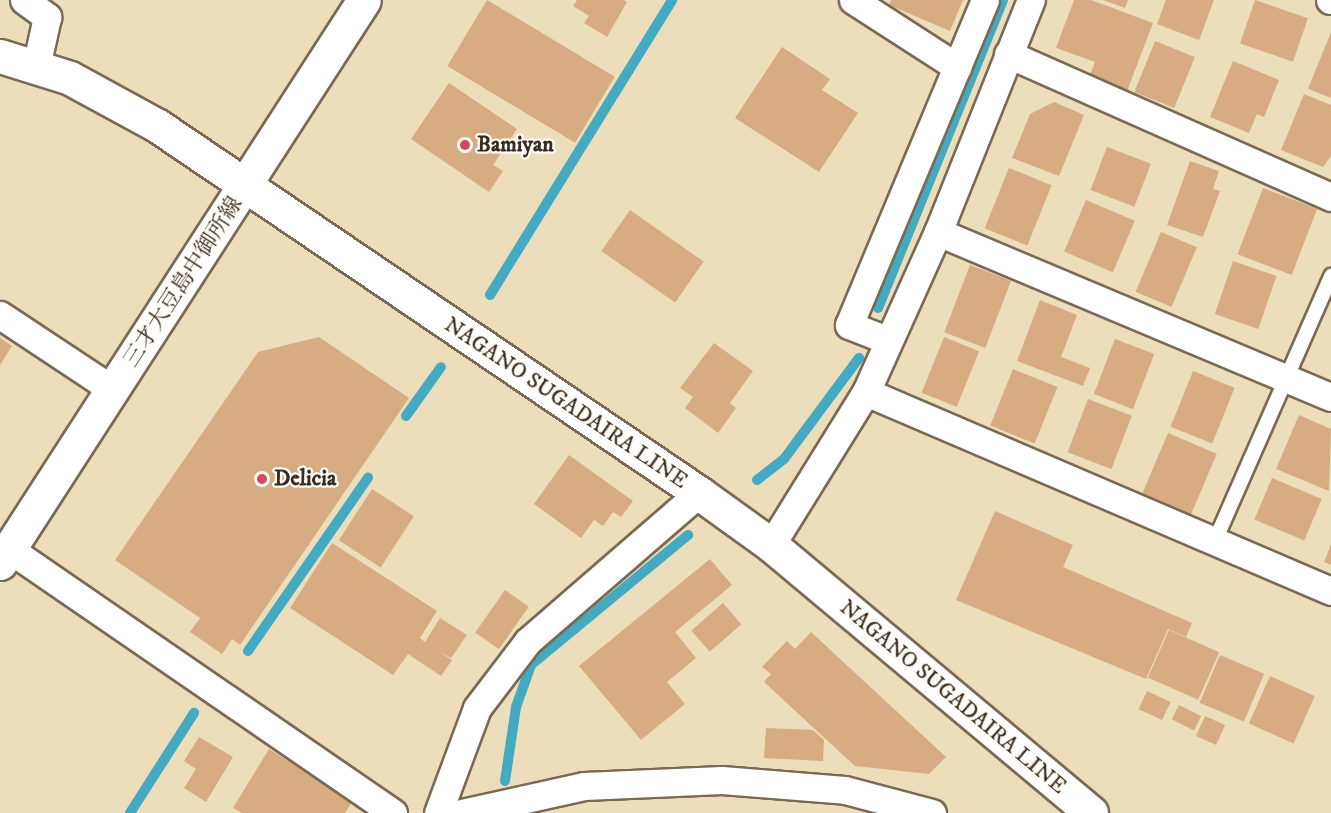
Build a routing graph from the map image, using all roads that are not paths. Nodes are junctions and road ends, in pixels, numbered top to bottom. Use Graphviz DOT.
graph roads {
  1 [pos="24,0"];
  2 [pos="364,0"];
  3 [pos="853,0"];
  4 [pos="985,0"];
  5 [pos="1031,0"];
  6 [pos="1008,54"];
  7 [pos="0,56"];
  8 [pos="36,67"];
  9 [pos="957,67"];
  10 [pos="245,188"];
  11 [pos="1331,197"];
  12 [pos="938,232"];
  13 [pos="1331,276"];
  14 [pos="0,315"];
  15 [pos="887,340"];
  16 [pos="1287,379"];
  17 [pos="112,389"];
  18 [pos="866,392"];
  19 [pos="1331,397"];
  20 [pos="699,493"];
  21 [pos="1214,543"];
  22 [pos="771,545"];
  23 [pos="4,556"];
  24 [pos="1331,591"];
  25 [pos="393,813"];
  26 [pos="438,813"];
  27 [pos="462,813"];
  28 [pos="932,813"];
  29 [pos="1091,813"];
  1 -- 8 [label="street"];
  2 -- 10 [label="main road, 三才大豆島中御所線"];
  3 -- 9 [label="street"];
  4 -- 9 [label="street"];
  5 -- 6 [label="street"];
  6 -- 11 [label="street"];
  6 -- 12 [label="street"];
  7 -- 8 [label="main road, NAGANO SUGADAIRA LINE"];
  8 -- 10 [label="main road, NAGANO SUGADAIRA LINE"];
  9 -- 15 [label="street"];
  10 -- 17 [label="main road, 三才大豆島中御所線"];
  10 -- 20 [label="main road, NAGANO SUGADAIRA LINE"];
  12 -- 15 [label="street"];
  12 -- 16 [label="street"];
  13 -- 16 [label="lane"];
  14 -- 17 [label="street"];
  15 -- 18 [label="street"];
  16 -- 19 [label="street"];
  16 -- 21 [label="lane"];
  17 -- 23 [label="main road, 三才大豆島中御所線"];
  18 -- 21 [label="street"];
  18 -- 22 [label="street"];
  20 -- 22 [label="main road, NAGANO SUGADAIRA LINE"];
  20 -- 26 [label="street"];
  21 -- 24 [label="street"];
  22 -- 29 [label="main road, NAGANO SUGADAIRA LINE"];
  23 -- 25 [label="street"];
  27 -- 28 [label="street"];
}
